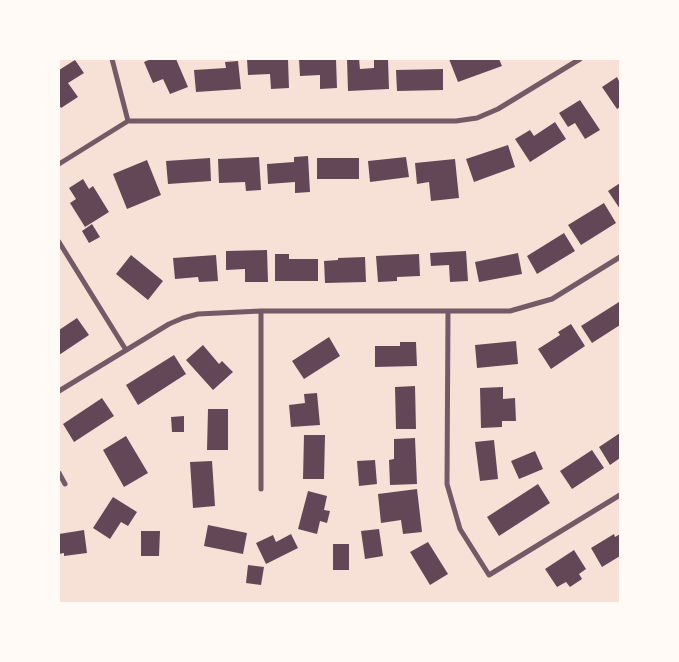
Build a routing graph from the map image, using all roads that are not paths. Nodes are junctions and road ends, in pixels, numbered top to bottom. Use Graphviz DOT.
graph roads {
  1 [pos="112,59"];
  2 [pos="580,59"];
  3 [pos="128,121"];
  4 [pos="59,164"];
  5 [pos="59,242"];
  6 [pos="620,257"];
  7 [pos="261,311"];
  8 [pos="448,311"];
  9 [pos="126,350"];
  10 [pos="59,391"];
  11 [pos="59,473"];
  12 [pos="65,484"];
  13 [pos="260,489"];
  14 [pos="620,495"];
  1 -- 3 [label="street"];
  2 -- 3 [label="street"];
  3 -- 4 [label="street"];
  5 -- 9 [label="street"];
  6 -- 8 [label="street"];
  7 -- 8 [label="street"];
  7 -- 9 [label="street"];
  7 -- 13 [label="street"];
  8 -- 14 [label="street"];
  9 -- 10 [label="street"];
  11 -- 12 [label="street"];
}
